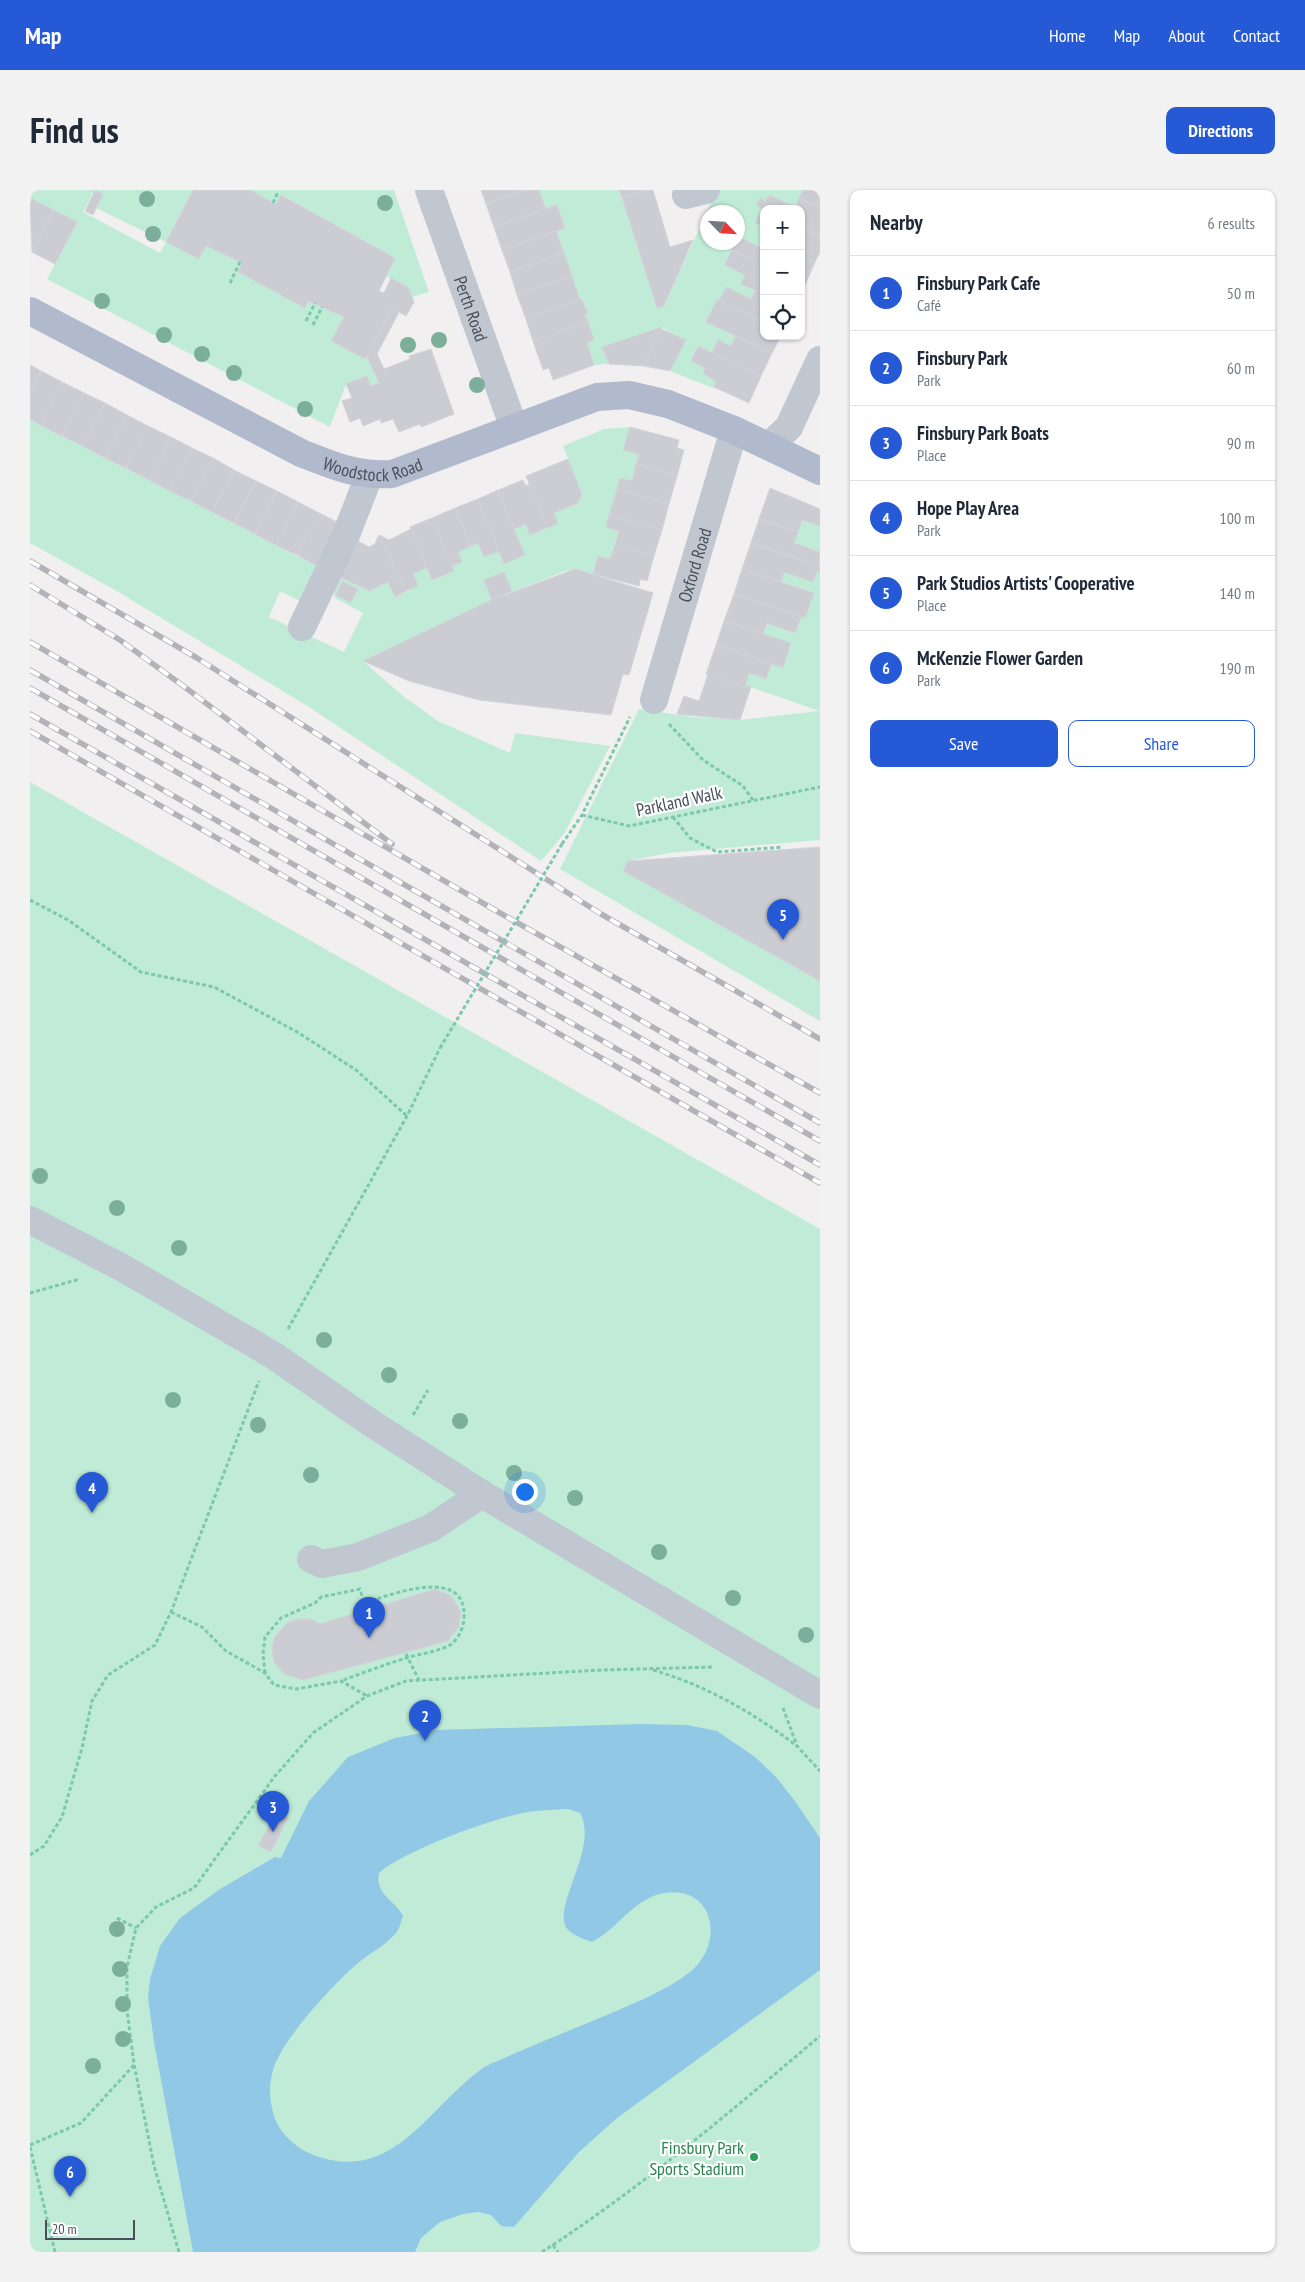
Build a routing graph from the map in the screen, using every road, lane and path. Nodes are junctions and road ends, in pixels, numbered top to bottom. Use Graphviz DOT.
graph roads {
  1 [pos="429,190"];
  2 [pos="278,192"];
  3 [pos="273,202"];
  4 [pos="240,262"];
  5 [pos="230,283"];
  6 [pos="315,303"];
  7 [pos="322,307"];
  8 [pos="30,311"];
  9 [pos="306,321"];
  10 [pos="313,325"];
  11 [pos="820,360"];
  12 [pos="514,428"];
  13 [pos="734,430"];
  14 [pos="769,446"];
  15 [pos="820,472"];
  16 [pos="369,476"];
  17 [pos="302,627"];
  18 [pos="659,709"];
  19 [pos="820,787"];
  20 [pos="752,800"];
  21 [pos="582,815"];
  22 [pos="672,817"];
  23 [pos="783,847"];
  24 [pos="30,900"];
  25 [pos="407,1116"];
  26 [pos="30,1220"];
  27 [pos="121,1267"];
  28 [pos="30,1293"];
  29 [pos="284,1336"];
  30 [pos="262,1373"];
  31 [pos="428,1390"];
  32 [pos="422,1400"];
  33 [pos="482,1494"];
  34 [pos="311,1559"];
  35 [pos="170,1612"];
  36 [pos="406,1656"];
  37 [pos="768,1666"];
  38 [pos="719,1667"];
  39 [pos="650,1668"];
  40 [pos="265,1673"];
  41 [pos="419,1680"];
  42 [pos="341,1681"];
  43 [pos="820,1694"];
  44 [pos="367,1696"];
  45 [pos="797,1746"];
  46 [pos="820,1771"];
  47 [pos="30,1855"];
  48 [pos="116,1918"];
  49 [pos="136,1928"];
  50 [pos="820,2036"];
  51 [pos="134,2064"];
  52 [pos="30,2146"];
  53 [pos="553,2245"];
  54 [pos="55,2252"];
  55 [pos="179,2252"];
  56 [pos="542,2252"];
  57 [pos="558,2252"];
  1 -- 12 [label="street, Perth Road"];
  2 -- 3 [label="path"];
  4 -- 5 [label="path"];
  6 -- 9 [label="path"];
  7 -- 10 [label="path"];
  8 -- 16 [label="main road, Woodstock Road"];
  11 -- 14 [label="street"];
  12 -- 13 [label="main road, Woodstock Road"];
  12 -- 16 [label="main road, Woodstock Road"];
  13 -- 14 [label="main road, Woodstock Road"];
  13 -- 18 [label="street, Oxford Road"];
  14 -- 15 [label="main road, Woodstock Road"];
  16 -- 17 [label="street"];
  18 -- 20 [label="path, Parkland Walk"];
  18 -- 21 [label="path"];
  19 -- 20 [label="path, Parkland Walk"];
  20 -- 22 [label="path, Parkland Walk"];
  21 -- 22 [label="path, Parkland Walk"];
  21 -- 25 [label="path, bridge"];
  22 -- 23 [label="path"];
  24 -- 25 [label="path"];
  25 -- 29 [label="path"];
  26 -- 27 [label="street"];
  27 -- 28 [label="path"];
  27 -- 33 [label="street"];
  30 -- 35 [label="path"];
  31 -- 32 [label="path"];
  33 -- 34 [label="street"];
  33 -- 37 [label="street"];
  35 -- 40 [label="path"];
  35 -- 47 [label="path"];
  36 -- 40 [label="path"];
  36 -- 41 [label="path"];
  36 -- 42 [label="path"];
  37 -- 43 [label="street"];
  37 -- 45 [label="path"];
  38 -- 39 [label="path"];
  39 -- 41 [label="path"];
  39 -- 45 [label="path"];
  40 -- 42 [label="path"];
  41 -- 44 [label="path"];
  42 -- 44 [label="path"];
  44 -- 49 [label="path"];
  45 -- 46 [label="path"];
  48 -- 49 [label="path"];
  49 -- 51 [label="path"];
  50 -- 53 [label="path"];
  51 -- 52 [label="path"];
  51 -- 55 [label="path"];
  52 -- 54 [label="path"];
  53 -- 56 [label="path"];
  53 -- 57 [label="path"];
}
